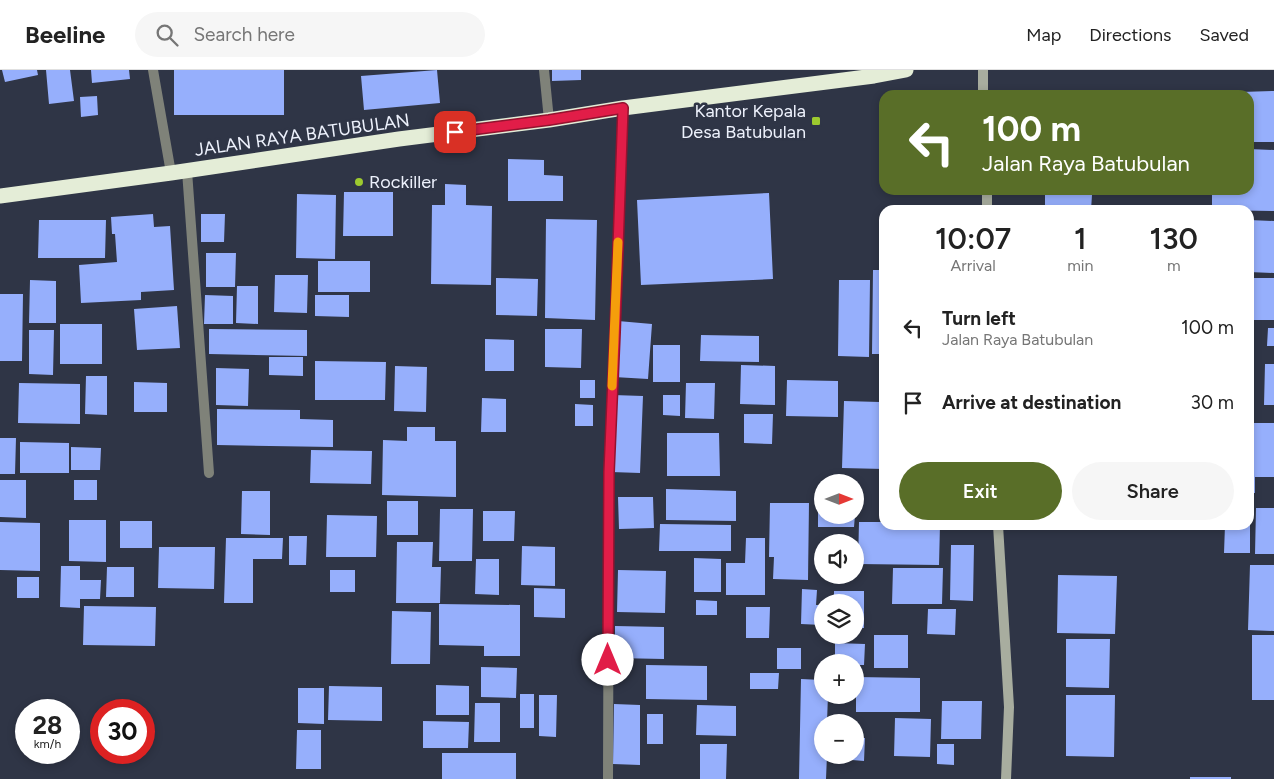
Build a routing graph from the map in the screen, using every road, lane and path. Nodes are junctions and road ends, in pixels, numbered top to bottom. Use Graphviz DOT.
graph roads {
  1 [pos="153,70"];
  2 [pos="544,70"];
  3 [pos="906,70"];
  4 [pos="983,70"];
  5 [pos="984,90"];
  6 [pos="623,108"];
  7 [pos="549,120"];
  8 [pos="188,171"];
  9 [pos="170,173"];
  10 [pos="0,196"];
  11 [pos="209,472"];
  12 [pos="998,530"];
  13 [pos="608,779"];
  14 [pos="1006,779"];
  1 -- 9 [label="street"];
  2 -- 7 [label="street"];
  3 -- 6 [label="highway, JALAN RAYA BATUBULAN"];
  4 -- 5 [label="street"];
  6 -- 7 [label="highway, JALAN RAYA BATUBULAN"];
  6 -- 13 [label="street"];
  7 -- 8 [label="highway, JALAN RAYA BATUBULAN"];
  8 -- 9 [label="highway, JALAN RAYA BATUBULAN"];
  8 -- 11 [label="street"];
  9 -- 10 [label="highway, JALAN RAYA BATUBULAN"];
  12 -- 14 [label="street"];
}
